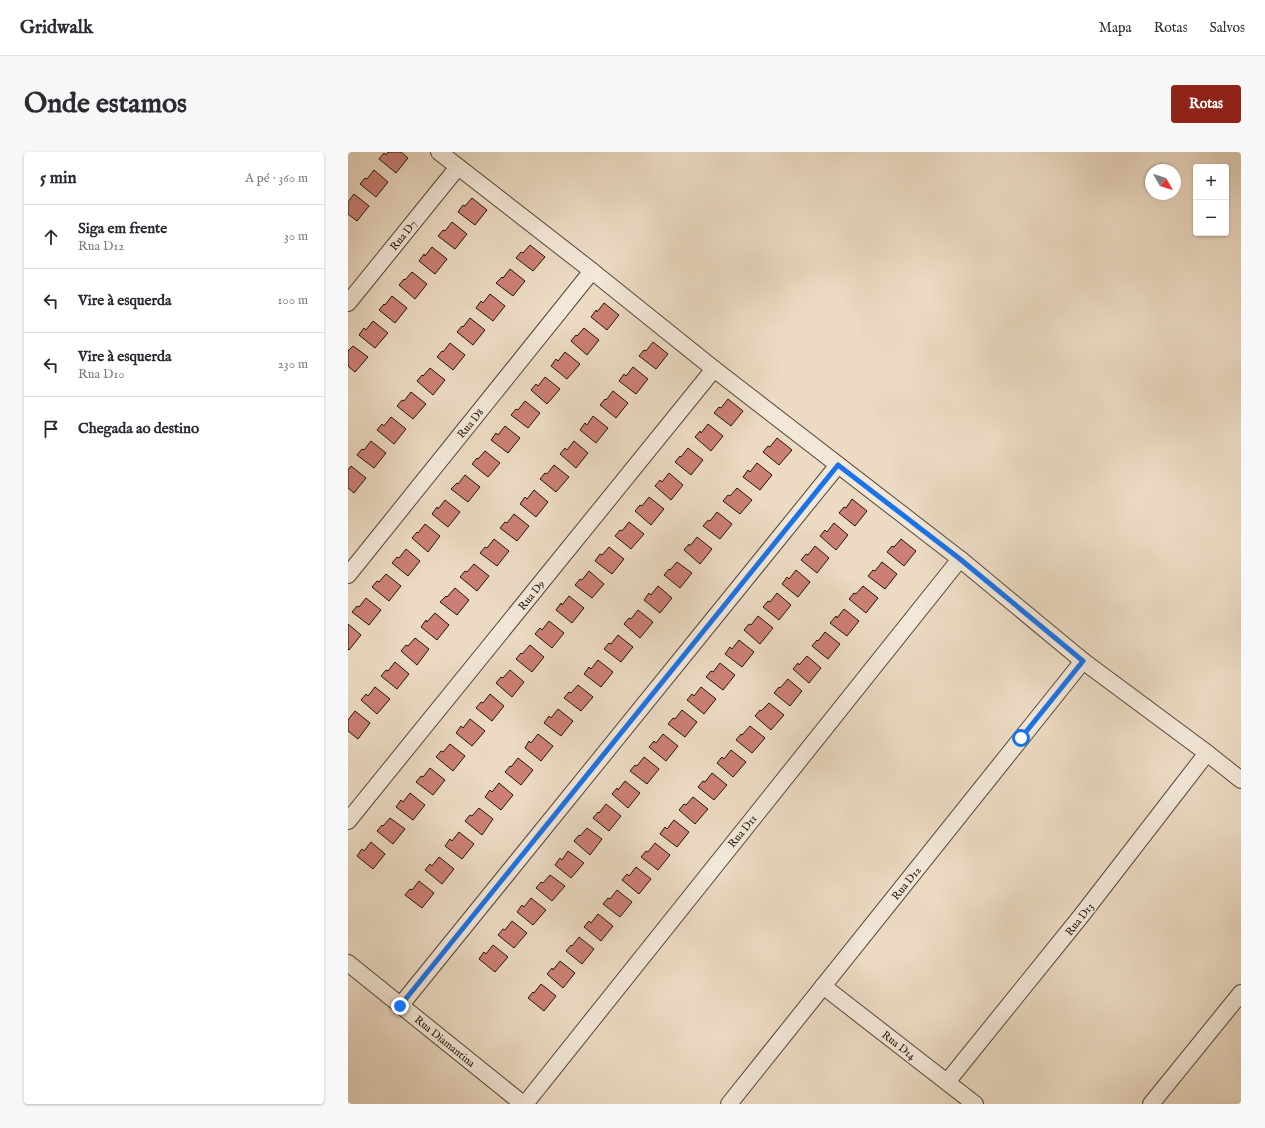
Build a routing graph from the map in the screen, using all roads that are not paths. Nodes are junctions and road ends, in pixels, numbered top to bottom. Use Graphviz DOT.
graph roads {
  1 [pos="439,152"];
  2 [pos="458,167"];
  3 [pos="592,271"];
  4 [pos="348,303"];
  5 [pos="714,369"];
  6 [pos="838,465"];
  7 [pos="960,559"];
  8 [pos="348,575"];
  9 [pos="1083,661"];
  10 [pos="1207,753"];
  11 [pos="1241,780"];
  12 [pos="348,821"];
  13 [pos="348,963"];
  14 [pos="823,986"];
  15 [pos="1241,994"];
  16 [pos="400,1006"];
  17 [pos="947,1082"];
  18 [pos="524,1104"];
  19 [pos="729,1104"];
  20 [pos="975,1104"];
  21 [pos="1152,1104"];
  1 -- 2 [label="street"];
  2 -- 3 [label="street"];
  2 -- 4 [label="street, Rua D7"];
  3 -- 5 [label="street"];
  3 -- 8 [label="street, Rua D8"];
  5 -- 6 [label="street"];
  5 -- 12 [label="street, Rua D9"];
  6 -- 7 [label="street"];
  6 -- 16 [label="street"];
  7 -- 9 [label="street"];
  7 -- 18 [label="street, Rua D11"];
  9 -- 10 [label="street"];
  9 -- 14 [label="street, Rua D12"];
  10 -- 11 [label="street"];
  10 -- 17 [label="street, Rua D13"];
  13 -- 16 [label="street, Rua Diamantina"];
  14 -- 17 [label="street, Rua D14"];
  14 -- 19 [label="street, Rua D12"];
  15 -- 21 [label="street"];
  16 -- 18 [label="street, Rua Diamantina"];
  17 -- 20 [label="street, Rua D14"];
}
